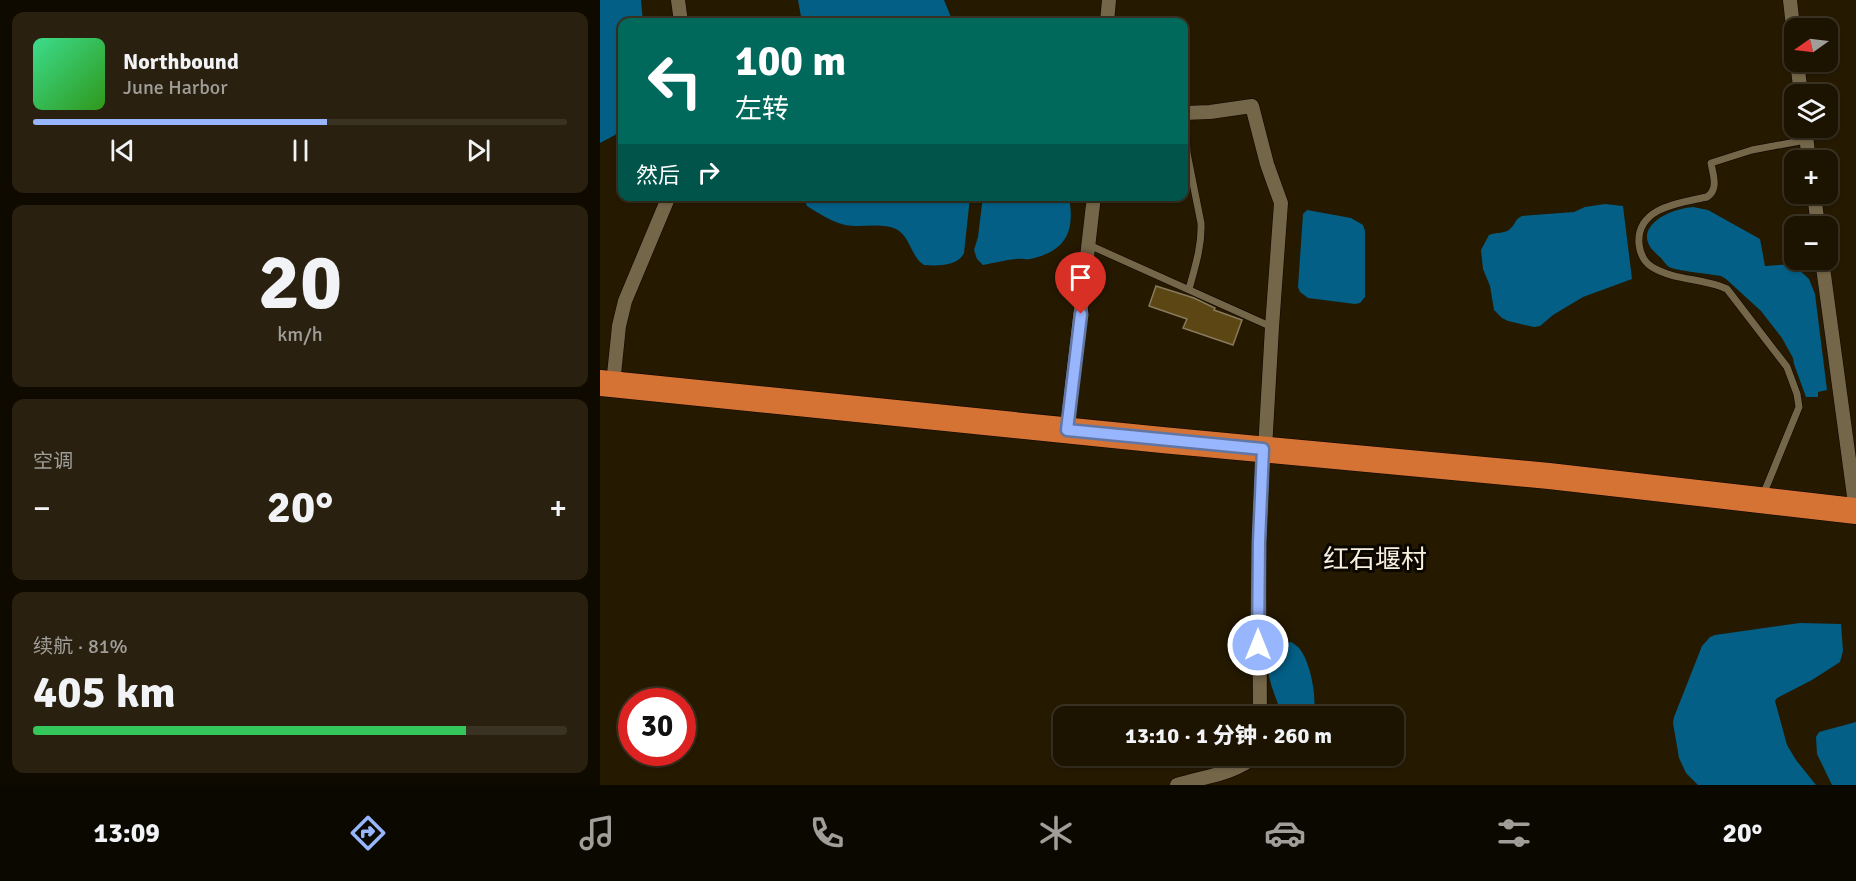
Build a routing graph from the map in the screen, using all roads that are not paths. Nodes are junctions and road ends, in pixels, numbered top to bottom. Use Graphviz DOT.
graph roads {
  1 [pos="678,0"];
  2 [pos="1109,0"];
  3 [pos="1790,0"];
  4 [pos="680,18"];
  5 [pos="1107,18"];
  6 [pos="1792,18"];
  7 [pos="1188,113"];
  8 [pos="1792,138"];
  9 [pos="1188,158"];
  10 [pos="667,201"];
  11 [pos="1093,201"];
  12 [pos="1089,245"];
  13 [pos="1823,270"];
  14 [pos="1189,289"];
  15 [pos="1272,327"];
  16 [pos="606,383"];
  17 [pos="1067,430"];
  18 [pos="1264,449"];
  19 [pos="1761,500"];
  20 [pos="1856,511"];
  21 [pos="1260,706"];
  22 [pos="1241,766"];
  23 [pos="1178,785"];
  1 -- 4 [label="street"];
  2 -- 5 [label="street"];
  3 -- 6 [label="street"];
  7 -- 15 [label="street"];
  8 -- 19 [label="lane"];
  9 -- 14 [label="lane"];
  10 -- 16 [label="street"];
  11 -- 12 [label="street"];
  12 -- 14 [label="lane"];
  12 -- 17 [label="street"];
  13 -- 20 [label="street"];
  14 -- 15 [label="lane"];
  15 -- 18 [label="street"];
  16 -- 17 [label="highway"];
  17 -- 18 [label="highway"];
  18 -- 19 [label="highway"];
  18 -- 21 [label="street"];
  19 -- 20 [label="highway"];
  22 -- 23 [label="street"];
}
